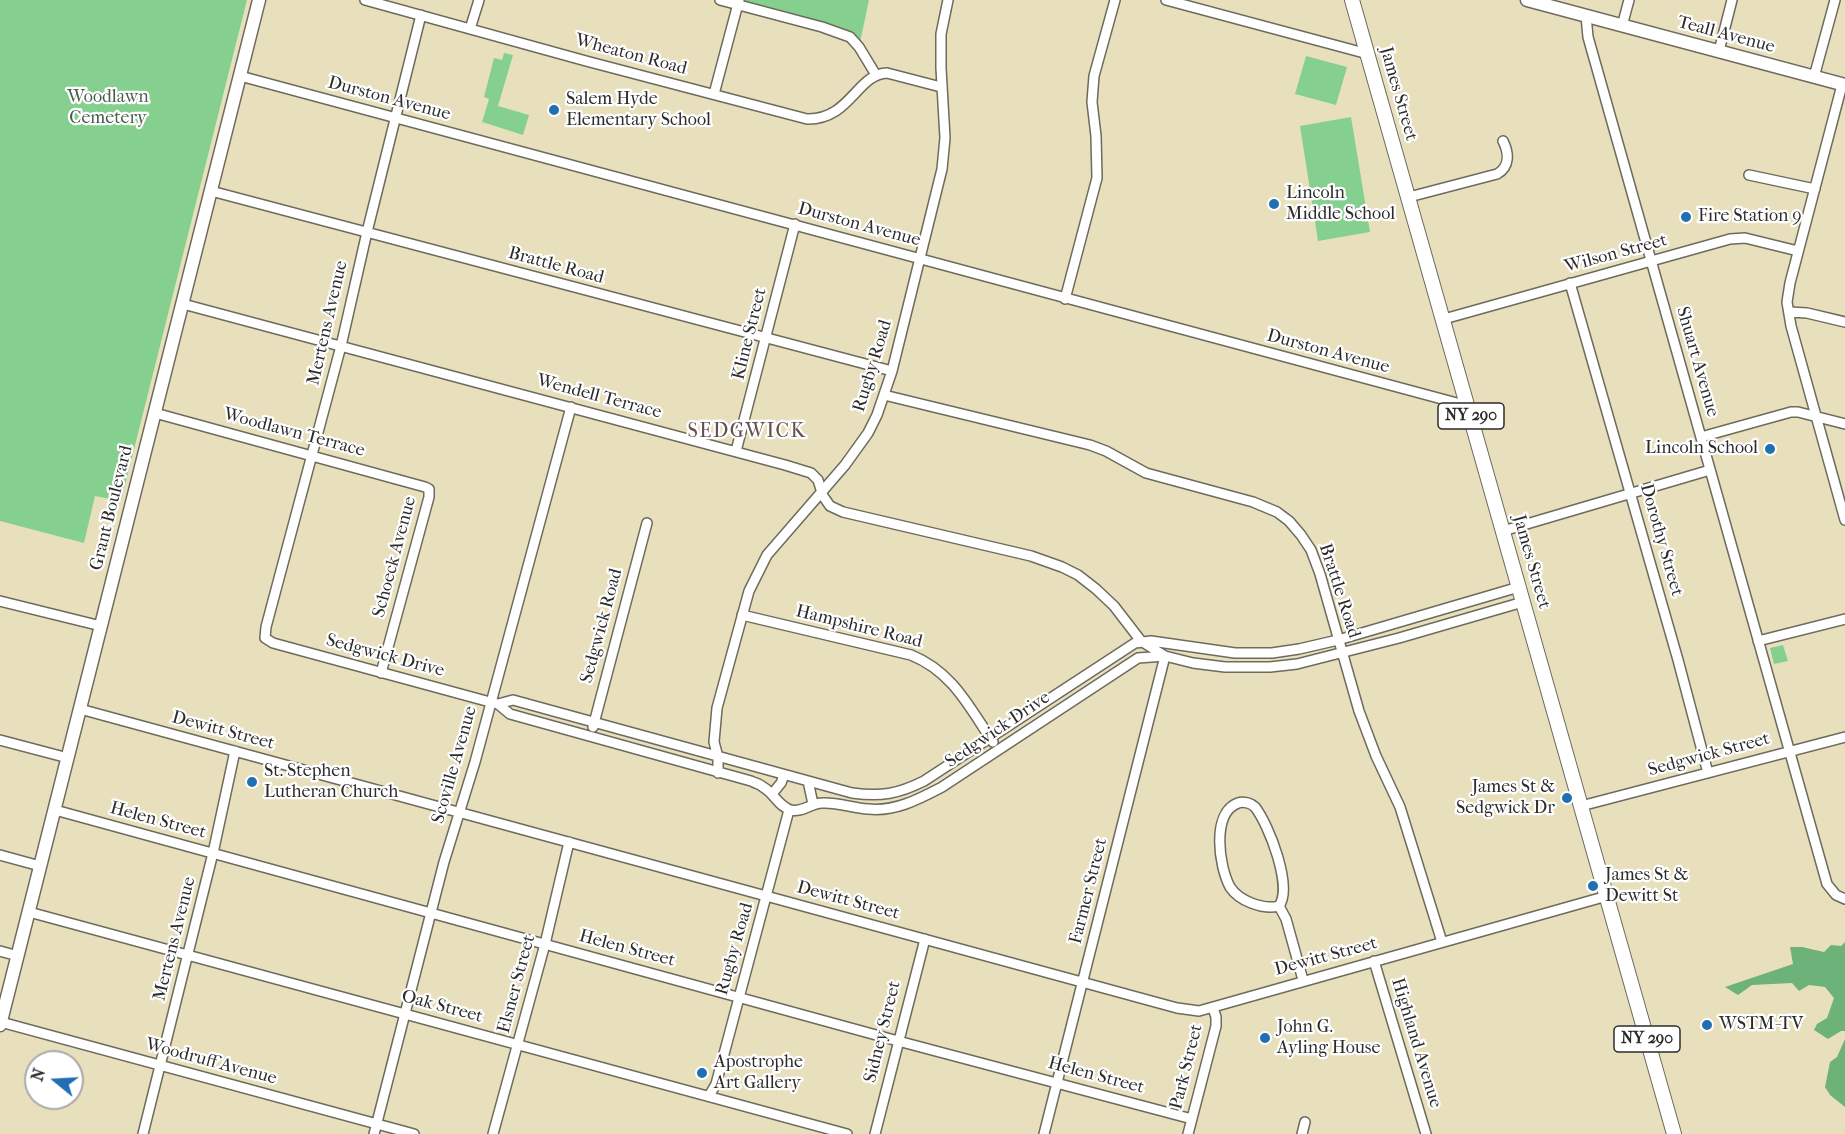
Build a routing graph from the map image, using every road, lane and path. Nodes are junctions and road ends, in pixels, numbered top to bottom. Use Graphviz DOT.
graph roads {
  1 [pos="259,0"];
  2 [pos="365,0"];
  3 [pos="479,0"];
  4 [pos="720,0"];
  5 [pos="948,0"];
  6 [pos="1115,0"];
  7 [pos="1166,0"];
  8 [pos="1352,0"];
  9 [pos="1528,0"];
  10 [pos="1629,0"];
  11 [pos="1732,0"];
  12 [pos="1835,0"];
  13 [pos="738,2"];
  14 [pos="421,15"];
  15 [pos="1586,16"];
  16 [pos="1622,26"];
  17 [pos="471,29"];
  18 [pos="1719,51"];
  19 [pos="1368,54"];
  20 [pos="876,75"];
  21 [pos="240,76"];
  22 [pos="1814,77"];
  23 [pos="1843,85"];
  24 [pos="941,87"];
  25 [pos="714,94"];
  26 [pos="396,117"];
  27 [pos="1503,141"];
  28 [pos="1749,175"];
  29 [pos="1815,189"];
  30 [pos="211,191"];
  31 [pos="1408,197"];
  32 [pos="795,224"];
  33 [pos="367,232"];
  34 [pos="1798,251"];
  35 [pos="921,259"];
  36 [pos="1651,261"];
  37 [pos="1570,283"];
  38 [pos="1065,298"];
  39 [pos="183,304"];
  40 [pos="1789,312"];
  41 [pos="1443,319"];
  42 [pos="1845,322"];
  43 [pos="765,339"];
  44 [pos="341,346"];
  45 [pos="892,371"];
  46 [pos="884,395"];
  47 [pos="1468,406"];
  48 [pos="572,407"];
  49 [pos="155,413"];
  50 [pos="1815,416"];
  51 [pos="1845,424"];
  52 [pos="1701,437"];
  53 [pos="736,451"];
  54 [pos="313,455"];
  55 [pos="1710,470"];
  56 [pos="425,487"];
  57 [pos="822,492"];
  58 [pos="1630,494"];
  59 [pos="1845,520"];
  60 [pos="646,523"];
  61 [pos="1503,531"];
  62 [pos="1519,587"];
  63 [pos="0,601"];
  64 [pos="1523,602"];
  65 [pos="1451,606"];
  66 [pos="742,615"];
  67 [pos="1845,619"];
  68 [pos="1456,621"];
  69 [pos="1395,623"];
  70 [pos="101,626"];
  71 [pos="265,638"];
  72 [pos="1399,638"];
  73 [pos="1338,640"];
  74 [pos="1141,641"];
  75 [pos="1758,641"];
  76 [pos="1256,653"];
  77 [pos="1342,653"];
  78 [pos="1165,656"];
  79 [pos="1259,667"];
  80 [pos="381,672"];
  81 [pos="494,703"];
  82 [pos="80,709"];
  83 [pos="594,723"];
  84 [pos="1845,737"];
  85 [pos="590,738"];
  86 [pos="990,738"];
  87 [pos="0,740"];
  88 [pos="998,749"];
  89 [pos="235,751"];
  90 [pos="1789,751"];
  91 [pos="718,757"];
  92 [pos="68,758"];
  93 [pos="718,773"];
  94 [pos="1708,773"];
  95 [pos="784,775"];
  96 [pos="808,781"];
  97 [pos="772,794"];
  98 [pos="813,804"];
  99 [pos="1581,806"];
  100 [pos="55,810"];
  101 [pos="789,810"];
  102 [pos="459,813"];
  103 [pos="569,842"];
  104 [pos="213,853"];
  105 [pos="0,855"];
  106 [pos="40,866"];
  107 [pos="767,896"];
  108 [pos="1607,896"];
  109 [pos="1845,899"];
  110 [pos="1279,906"];
  111 [pos="29,912"];
  112 [pos="431,913"];
  113 [pos="925,939"];
  114 [pos="1442,942"];
  115 [pos="545,944"];
  116 [pos="0,951"];
  117 [pos="188,955"];
  118 [pos="18,956"];
  119 [pos="1374,961"];
  120 [pos="1303,980"];
  121 [pos="1083,982"];
  122 [pos="739,996"];
  123 [pos="1213,1008"];
  124 [pos="405,1014"];
  125 [pos="0,1024"];
  126 [pos="898,1041"];
  127 [pos="518,1044"];
  128 [pos="160,1066"];
  129 [pos="1057,1083"];
  130 [pos="709,1096"];
  131 [pos="1192,1119"];
  132 [pos="1305,1122"];
  133 [pos="376,1124"];
  134 [pos="143,1134"];
  135 [pos="374,1134"];
  136 [pos="414,1134"];
  137 [pos="494,1134"];
  138 [pos="847,1134"];
  139 [pos="875,1134"];
  140 [pos="1044,1134"];
  141 [pos="1188,1134"];
  142 [pos="1302,1134"];
  143 [pos="1426,1134"];
  144 [pos="1674,1134"];
  1 -- 21 [label="street, Grant Boulevard"];
  2 -- 14 [label="street, Wheaton Road"];
  3 -- 17 [label="street"];
  4 -- 13 [label="street"];
  5 -- 24 [label="street, Rugby Road"];
  6 -- 38 [label="street"];
  7 -- 19 [label="street"];
  8 -- 19 [label="main road, James Street / NY 290"];
  9 -- 15 [label="street, Teall Avenue"];
  10 -- 16 [label="street"];
  11 -- 18 [label="street"];
  12 -- 22 [label="street"];
  13 -- 20 [label="street"];
  13 -- 25 [label="street"];
  14 -- 17 [label="street, Wheaton Road"];
  14 -- 26 [label="street, Mertens Avenue"];
  15 -- 16 [label="street, Teall Avenue"];
  15 -- 36 [label="street, Shuart Avenue"];
  16 -- 18 [label="street, Teall Avenue"];
  17 -- 25 [label="street, Wheaton Road"];
  18 -- 22 [label="street, Teall Avenue"];
  19 -- 31 [label="main road, James Street / NY 290"];
  20 -- 24 [label="street"];
  20 -- 25 [label="street, Wheaton Road"];
  21 -- 26 [label="street, Durston Avenue"];
  21 -- 30 [label="street, Grant Boulevard"];
  22 -- 23 [label="street, Teall Avenue"];
  23 -- 29 [label="street"];
  24 -- 35 [label="street, Rugby Road"];
  26 -- 32 [label="street, Durston Avenue"];
  26 -- 33 [label="street, Mertens Avenue"];
  27 -- 31 [label="street"];
  28 -- 29 [label="street"];
  29 -- 34 [label="street"];
  30 -- 33 [label="street, Brattle Road"];
  30 -- 39 [label="street, Grant Boulevard"];
  31 -- 41 [label="main road, James Street / NY 290"];
  32 -- 35 [label="street, Durston Avenue"];
  32 -- 43 [label="street, Kline Street"];
  33 -- 43 [label="street, Brattle Road"];
  33 -- 44 [label="street, Mertens Avenue"];
  34 -- 36 [label="street, Wilson Street"];
  34 -- 40 [label="street"];
  35 -- 38 [label="street, Durston Avenue"];
  35 -- 45 [label="street, Rugby Road"];
  36 -- 37 [label="street, Wilson Street"];
  36 -- 52 [label="street, Shuart Avenue"];
  37 -- 41 [label="street, Wilson Street"];
  37 -- 58 [label="street, Dorothy Street"];
  38 -- 47 [label="street, Durston Avenue"];
  39 -- 44 [label="street, Wendell Terrace"];
  39 -- 49 [label="street, Grant Boulevard"];
  40 -- 42 [label="street"];
  40 -- 50 [label="street"];
  41 -- 47 [label="main road, James Street / NY 290"];
  43 -- 45 [label="street, Brattle Road"];
  43 -- 53 [label="street, Kline Street"];
  44 -- 48 [label="street, Wendell Terrace"];
  44 -- 54 [label="street, Mertens Avenue"];
  45 -- 46 [label="street, Rugby Road"];
  46 -- 57 [label="street, Rugby Road"];
  46 -- 73 [label="street, Brattle Road"];
  47 -- 61 [label="main road, James Street / NY 290"];
  48 -- 53 [label="street, Wendell Terrace"];
  48 -- 81 [label="street, Scoville Avenue"];
  49 -- 54 [label="street, Woodlawn Terrace"];
  49 -- 70 [label="street, Grant Boulevard"];
  50 -- 51 [label="street"];
  50 -- 52 [label="street"];
  50 -- 59 [label="street"];
  52 -- 55 [label="street, Shuart Avenue"];
  53 -- 57 [label="street, Wendell Terrace"];
  54 -- 56 [label="street, Woodlawn Terrace"];
  54 -- 71 [label="street, Mertens Avenue"];
  55 -- 58 [label="street"];
  55 -- 75 [label="street, Shuart Avenue"];
  56 -- 80 [label="street, Schoeck Avenue"];
  57 -- 66 [label="street, Rugby Road"];
  57 -- 74 [label="street, Wendell Terrace"];
  58 -- 61 [label="street"];
  58 -- 94 [label="street, Dorothy Street"];
  60 -- 83 [label="street, Sedgwick Road"];
  61 -- 62 [label="main road, James Street / NY 290"];
  62 -- 64 [label="main road, James Street / NY 290"];
  62 -- 65 [label="street"];
  63 -- 70 [label="street"];
  64 -- 68 [label="street, Sedgwick Drive"];
  64 -- 99 [label="main road, James Street / NY 290"];
  65 -- 68 [label="street"];
  65 -- 69 [label="street"];
  66 -- 86 [label="street, Hampshire Road"];
  66 -- 91 [label="street, Rugby Road"];
  67 -- 75 [label="street"];
  68 -- 72 [label="street, Sedgwick Drive"];
  69 -- 72 [label="street"];
  69 -- 73 [label="street"];
  70 -- 82 [label="street, Grant Boulevard"];
  71 -- 80 [label="street, Sedgwick Drive"];
  72 -- 77 [label="street, Sedgwick Drive"];
  73 -- 76 [label="street"];
  73 -- 77 [label="street, Brattle Road"];
  74 -- 76 [label="street"];
  74 -- 78 [label="street, Wendell Terrace"];
  74 -- 86 [label="street, Sedgwick Drive"];
  75 -- 90 [label="street, Shuart Avenue"];
  76 -- 79 [label="street"];
  77 -- 79 [label="street, Sedgwick Drive"];
  77 -- 114 [label="street, Brattle Road"];
  78 -- 79 [label="street, Sedgwick Drive"];
  78 -- 88 [label="street, Sedgwick Drive"];
  78 -- 121 [label="street, Farmer Street"];
  80 -- 81 [label="street, Sedgwick Drive"];
  81 -- 83 [label="street, Sedgwick Drive"];
  81 -- 85 [label="street, Sedgwick Drive"];
  81 -- 102 [label="street, Scoville Avenue"];
  82 -- 89 [label="street, Dewitt Street"];
  82 -- 92 [label="street, Grant Boulevard"];
  83 -- 85 [label="street, Sedgwick Road"];
  83 -- 91 [label="street, Sedgwick Drive"];
  84 -- 90 [label="street, Sedgwick Street"];
  85 -- 93 [label="street, Sedgwick Drive"];
  86 -- 88 [label="street, Hampshire Road"];
  86 -- 96 [label="street, Sedgwick Drive"];
  87 -- 92 [label="street"];
  88 -- 98 [label="street, Sedgwick Drive"];
  89 -- 102 [label="street, Dewitt Street"];
  89 -- 104 [label="street, Mertens Avenue"];
  90 -- 94 [label="street, Sedgwick Street"];
  90 -- 109 [label="street, Shuart Avenue"];
  91 -- 93 [label="street, Rugby Road"];
  91 -- 95 [label="street, Sedgwick Drive"];
  92 -- 100 [label="street, Grant Boulevard"];
  93 -- 97 [label="street, Sedgwick Drive"];
  94 -- 99 [label="street, Sedgwick Street"];
  95 -- 96 [label="street, Sedgwick Drive"];
  95 -- 97 [label="street"];
  96 -- 98 [label="street"];
  97 -- 101 [label="street, Sedgwick Drive"];
  98 -- 101 [label="street, Sedgwick Drive"];
  99 -- 108 [label="main road, James Street / NY 290"];
  100 -- 104 [label="street, Helen Street"];
  100 -- 106 [label="street, Grant Boulevard"];
  101 -- 107 [label="street, Rugby Road"];
  102 -- 103 [label="street, Dewitt Street"];
  102 -- 112 [label="street, Scoville Avenue"];
  103 -- 107 [label="street, Dewitt Street"];
  103 -- 115 [label="street, Elsner Street"];
  104 -- 112 [label="street, Helen Street"];
  104 -- 117 [label="street, Mertens Avenue"];
  105 -- 106 [label="street"];
  106 -- 111 [label="street, Grant Boulevard"];
  107 -- 113 [label="street, Dewitt Street"];
  107 -- 122 [label="street, Rugby Road"];
  108 -- 114 [label="street, Dewitt Street"];
  108 -- 144 [label="main road, James Street / NY 290"];
  110 -- 110 [label="street"];
  110 -- 120 [label="street"];
  111 -- 117 [label="street, Oak Street"];
  111 -- 118 [label="street, Grant Boulevard"];
  112 -- 115 [label="street, Helen Street"];
  112 -- 124 [label="street, Scoville Avenue"];
  113 -- 121 [label="street, Dewitt Street"];
  113 -- 126 [label="street, Sidney Street"];
  114 -- 119 [label="street, Dewitt Street"];
  115 -- 122 [label="street, Helen Street"];
  115 -- 127 [label="street, Elsner Street"];
  116 -- 118 [label="street"];
  117 -- 124 [label="street, Oak Street"];
  117 -- 128 [label="street, Mertens Avenue"];
  118 -- 125 [label="street, Grant Boulevard"];
  119 -- 120 [label="street, Dewitt Street"];
  119 -- 143 [label="street, Highland Avenue"];
  120 -- 123 [label="street, Dewitt Street"];
  121 -- 123 [label="street, Dewitt Street"];
  121 -- 129 [label="street, Farmer Street"];
  122 -- 126 [label="street, Helen Street"];
  122 -- 130 [label="street, Rugby Road"];
  123 -- 131 [label="street, Park Street"];
  124 -- 127 [label="street, Oak Street"];
  124 -- 133 [label="street, Scoville Avenue"];
  125 -- 128 [label="street, Woodruff Avenue"];
  126 -- 129 [label="street, Helen Street"];
  126 -- 139 [label="street, Sidney Street"];
  127 -- 130 [label="street, Oak Street"];
  127 -- 137 [label="street, Elsner Street"];
  128 -- 133 [label="street, Woodruff Avenue"];
  128 -- 134 [label="street, Mertens Avenue"];
  129 -- 131 [label="street, Helen Street"];
  129 -- 140 [label="street, Farmer Street"];
  130 -- 138 [label="street, Oak Street"];
  131 -- 141 [label="street, Park Street"];
  132 -- 142 [label="street"];
  133 -- 135 [label="street, Scoville Avenue"];
  133 -- 136 [label="street, Woodruff Avenue"];
}
